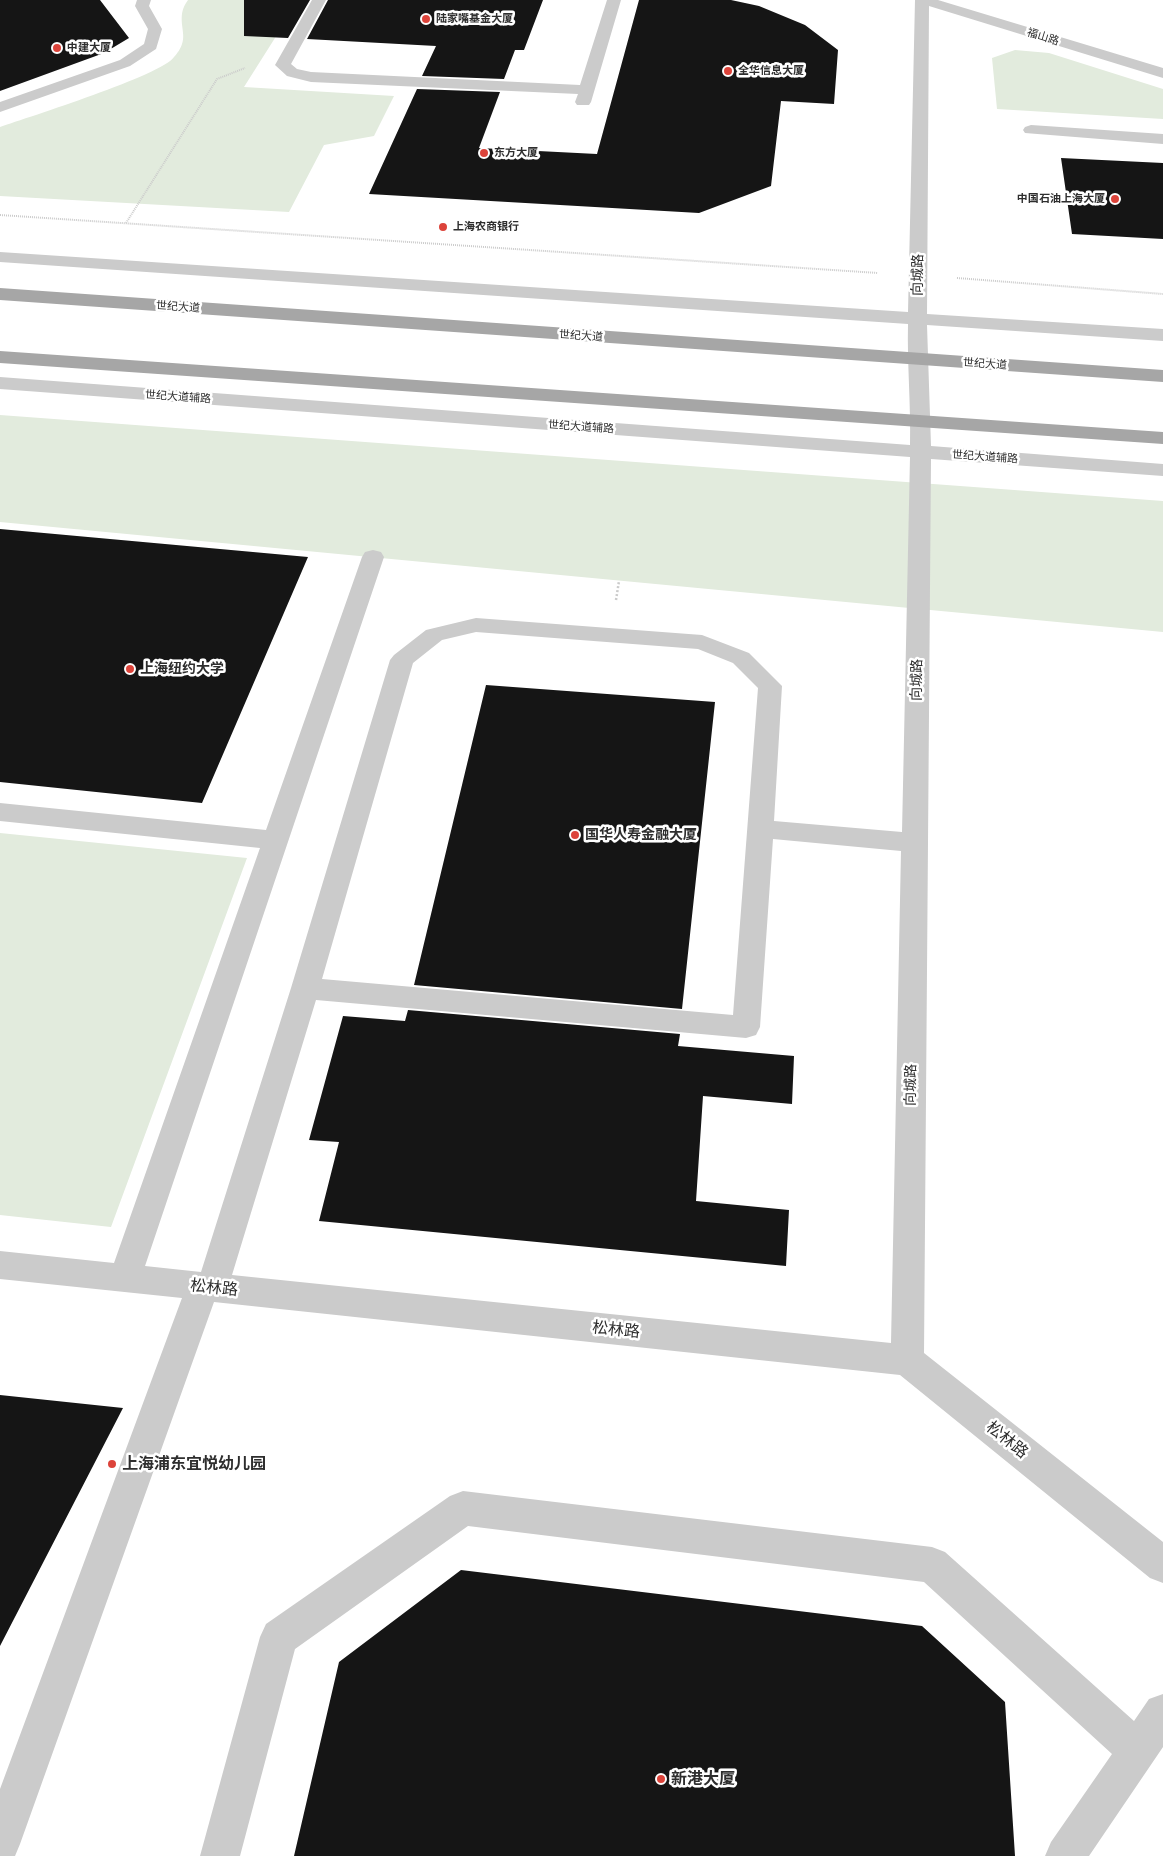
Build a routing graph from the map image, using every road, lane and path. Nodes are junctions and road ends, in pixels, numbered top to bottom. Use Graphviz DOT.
graph roads {
  1 [pos="144,0"];
  2 [pos="319,0"];
  3 [pos="614,0"];
  4 [pos="922,0"];
  5 [pos="283,65"];
  6 [pos="1163,73"];
  7 [pos="0,107"];
  8 [pos="1031,130"];
  9 [pos="1163,139"];
  10 [pos="0,215"];
  11 [pos="126,223"];
  12 [pos="0,257"];
  13 [pos="918,275"];
  14 [pos="0,294"];
  15 [pos="1163,294"];
  16 [pos="917,319"];
  17 [pos="1163,335"];
  18 [pos="0,356"];
  19 [pos="917,360"];
  20 [pos="1163,376"];
  21 [pos="0,383"];
  22 [pos="921,421"];
  23 [pos="1163,438"];
  24 [pos="920,453"];
  25 [pos="1163,470"];
  26 [pos="373,557"];
  27 [pos="0,812"];
  28 [pos="761,829"];
  29 [pos="276,840"];
  30 [pos="914,842"];
  31 [pos="305,988"];
  32 [pos="0,1265"];
  33 [pos="125,1278"];
  34 [pos="208,1287"];
  35 [pos="907,1360"];
  36 [pos="1163,1565"];
  37 [pos="1163,1714"];
  38 [pos="1138,1751"];
  39 [pos="0,1844"];
  40 [pos="220,1856"];
  41 [pos="1065,1856"];
  1 -- 7 [label="street"];
  2 -- 5 [label="street"];
  3 -- 5 [label="street"];
  4 -- 6 [label="street, 福山路"];
  4 -- 13 [label="street, 向城路"];
  5 -- 11 [label="path"];
  8 -- 9 [label="street"];
  10 -- 11 [label="path"];
  11 -- 13 [label="path"];
  12 -- 16 [label="street"];
  13 -- 15 [label="path"];
  13 -- 16 [label="street, 向城路"];
  14 -- 19 [label="main road, 世纪大道"];
  16 -- 17 [label="street"];
  16 -- 19 [label="street, 向城路"];
  18 -- 22 [label="main road"];
  19 -- 20 [label="main road, 世纪大道"];
  19 -- 22 [label="street, 向城路"];
  21 -- 24 [label="street, 世纪大道辅路"];
  22 -- 23 [label="main road"];
  22 -- 24 [label="street, 向城路"];
  24 -- 25 [label="street, 世纪大道辅路"];
  24 -- 30 [label="street, 向城路"];
  26 -- 29 [label="street"];
  27 -- 29 [label="street"];
  28 -- 30 [label="street"];
  28 -- 31 [label="street"];
  28 -- 31 [label="street"];
  29 -- 33 [label="street"];
  30 -- 35 [label="street, 向城路"];
  31 -- 34 [label="street"];
  32 -- 33 [label="street, 松林路"];
  33 -- 34 [label="street, 松林路"];
  34 -- 35 [label="street, 松林路"];
  34 -- 39 [label="street"];
  35 -- 36 [label="street, 松林路"];
  37 -- 38 [label="street"];
  38 -- 40 [label="street"];
  38 -- 41 [label="street"];
}
